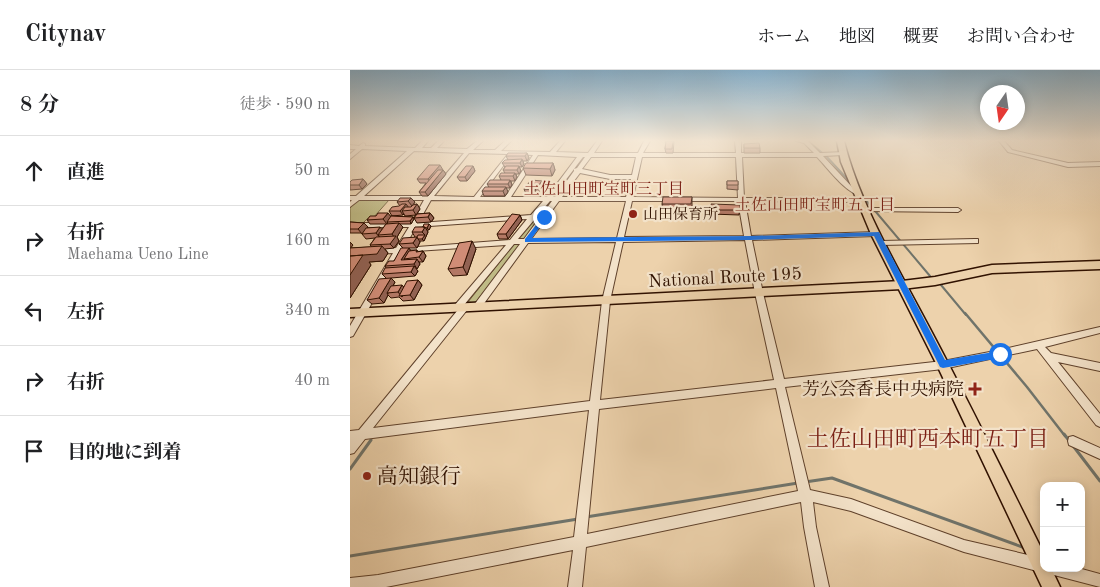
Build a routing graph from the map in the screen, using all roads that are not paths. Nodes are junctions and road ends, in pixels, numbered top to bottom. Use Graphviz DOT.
graph roads {
  1 [pos="395,165"];
  2 [pos="456,165"];
  3 [pos="502,165"];
  4 [pos="529,165"];
  5 [pos="574,165"];
  6 [pos="583,165"];
  7 [pos="637,165"];
  8 [pos="740,165"];
  9 [pos="831,165"];
  10 [pos="847,165"];
  11 [pos="571,170"];
  12 [pos="579,171"];
  13 [pos="634,177"];
  14 [pos="353,198"];
  15 [pos="429,198"];
  16 [pos="476,198"];
  17 [pos="507,198"];
  18 [pos="549,198"];
  19 [pos="559,198"];
  20 [pos="630,199"];
  21 [pos="741,200"];
  22 [pos="350,205"];
  23 [pos="868,205"];
  24 [pos="958,210"];
  25 [pos="544,217"];
  26 [pos="531,218"];
  27 [pos="350,225"];
  28 [pos="413,225"];
  29 [pos="750,238"];
  30 [pos="879,238"];
  31 [pos="620,239"];
  32 [pos="527,241"];
  33 [pos="975,241"];
  34 [pos="511,243"];
  35 [pos="397,251"];
  36 [pos="369,252"];
  37 [pos="1100,265"];
  38 [pos="902,285"];
  39 [pos="759,292"];
  40 [pos="606,301"];
  41 [pos="477,307"];
  42 [pos="460,308"];
  43 [pos="356,313"];
  44 [pos="1100,330"];
  45 [pos="350,334"];
  46 [pos="1038,344"];
  47 [pos="1047,356"];
  48 [pos="943,364"];
  49 [pos="1100,367"];
  50 [pos="781,385"];
  51 [pos="593,405"];
  52 [pos="1098,418"];
  53 [pos="362,435"];
  54 [pos="350,436"];
  55 [pos="1073,441"];
  56 [pos="350,449"];
  57 [pos="1100,454"];
  58 [pos="806,495"];
  59 [pos="580,536"];
  60 [pos="1040,559"];
  61 [pos="1040,563"];
  62 [pos="1046,572"];
  63 [pos="1070,572"];
  64 [pos="1100,581"];
  65 [pos="377,584"];
  66 [pos="350,585"];
  67 [pos="574,587"];
  68 [pos="822,587"];
  69 [pos="1051,587"];
  1 -- 14 [label="street"];
  2 -- 15 [label="street"];
  3 -- 16 [label="street"];
  4 -- 17 [label="street"];
  5 -- 11 [label="street"];
  6 -- 12 [label="street"];
  7 -- 13 [label="street"];
  8 -- 21 [label="street"];
  9 -- 23 [label="street"];
  10 -- 23 [label="main road"];
  11 -- 12 [label="street"];
  11 -- 18 [label="street"];
  12 -- 13 [label="street"];
  12 -- 19 [label="street"];
  13 -- 20 [label="street"];
  14 -- 15 [label="street"];
  14 -- 22 [label="street"];
  15 -- 16 [label="street"];
  15 -- 28 [label="street"];
  16 -- 17 [label="street"];
  17 -- 18 [label="street"];
  18 -- 19 [label="street"];
  18 -- 26 [label="street"];
  19 -- 20 [label="street"];
  19 -- 25 [label="street"];
  20 -- 21 [label="street"];
  20 -- 31 [label="street"];
  21 -- 23 [label="street"];
  21 -- 29 [label="street"];
  23 -- 24 [label="street"];
  23 -- 30 [label="main road"];
  25 -- 26 [label="street"];
  25 -- 32 [label="street"];
  26 -- 28 [label="street"];
  26 -- 34 [label="street"];
  27 -- 28 [label="street"];
  28 -- 35 [label="street"];
  29 -- 30 [label="street"];
  29 -- 31 [label="street"];
  29 -- 39 [label="street"];
  30 -- 33 [label="street"];
  30 -- 38 [label="main road"];
  31 -- 32 [label="street"];
  31 -- 40 [label="street"];
  32 -- 34 [label="street"];
  32 -- 41 [label="street"];
  34 -- 35 [label="street"];
  34 -- 42 [label="street"];
  35 -- 36 [label="street"];
  35 -- 43 [label="street"];
  37 -- 38 [label="highway, National Route 195"];
  38 -- 39 [label="highway, National Route 195"];
  38 -- 48 [label="main road"];
  39 -- 40 [label="highway, National Route 195"];
  39 -- 50 [label="street"];
  40 -- 41 [label="highway, National Route 195"];
  40 -- 51 [label="street"];
  41 -- 42 [label="highway, National Route 195"];
  42 -- 43 [label="highway, National Route 195"];
  42 -- 53 [label="street"];
  43 -- 45 [label="street"];
  44 -- 46 [label="street"];
  46 -- 47 [label="street"];
  46 -- 48 [label="street"];
  47 -- 49 [label="street"];
  47 -- 52 [label="street"];
  48 -- 50 [label="street"];
  48 -- 60 [label="main road"];
  50 -- 51 [label="street"];
  50 -- 58 [label="street"];
  51 -- 53 [label="street"];
  51 -- 59 [label="street"];
  53 -- 54 [label="street"];
  53 -- 56 [label="street"];
  55 -- 57 [label="street"];
  58 -- 59 [label="street"];
  58 -- 61 [label="street"];
  58 -- 68 [label="street"];
  59 -- 65 [label="street"];
  59 -- 67 [label="street"];
  62 -- 69 [label="main road"];
  63 -- 64 [label="street"];
  65 -- 66 [label="street"];
}
